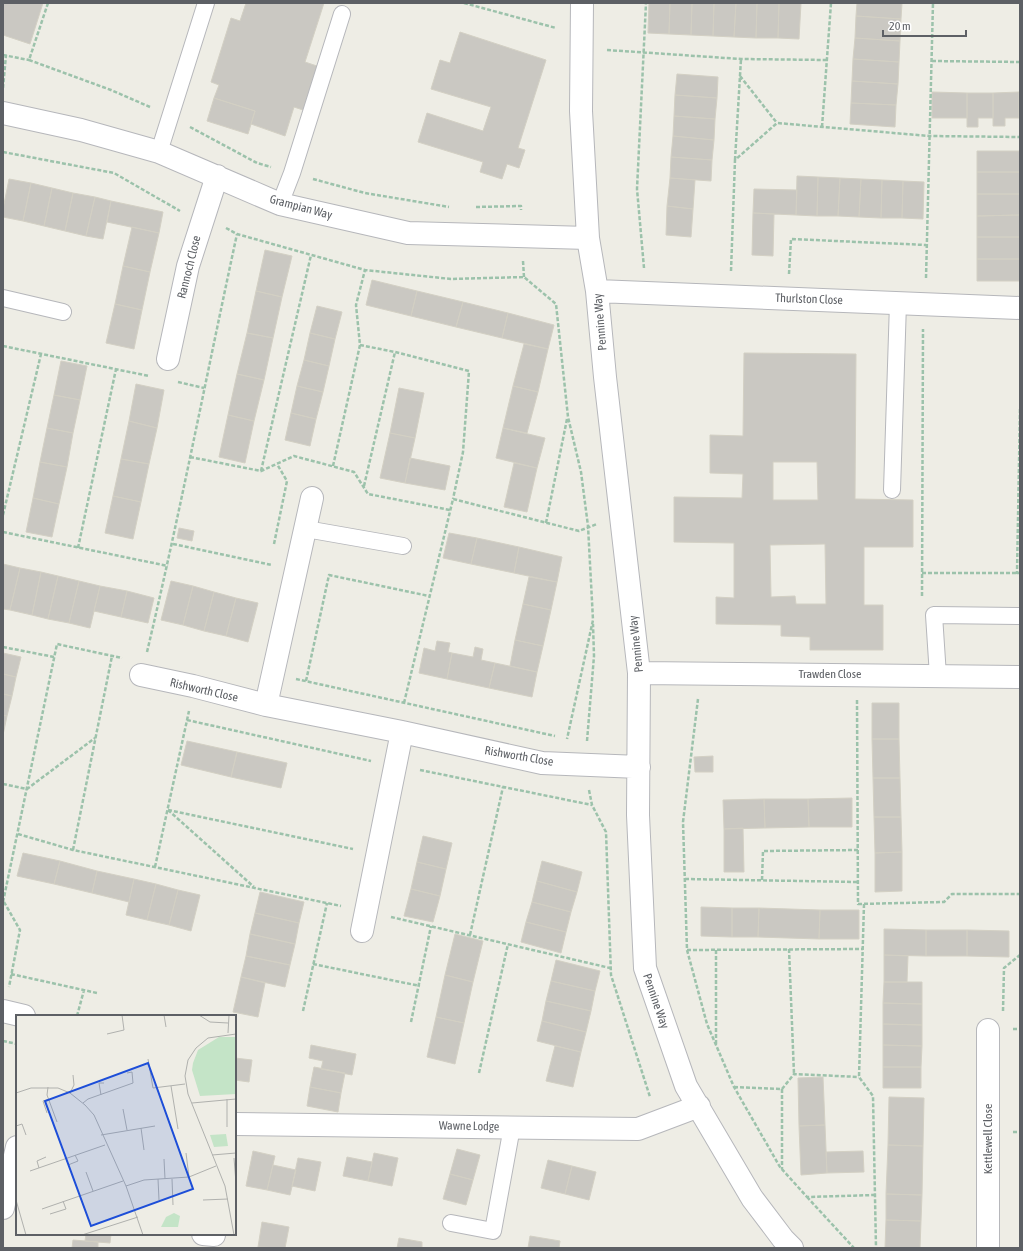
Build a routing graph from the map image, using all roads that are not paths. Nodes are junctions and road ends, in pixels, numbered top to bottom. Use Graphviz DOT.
graph roads {
  1 [pos="206,3"];
  2 [pos="582,3"];
  3 [pos="342,14"];
  4 [pos="3,113"];
  5 [pos="158,152"];
  6 [pos="217,176"];
  7 [pos="280,204"];
  8 [pos="588,238"];
  9 [pos="597,291"];
  10 [pos="3,298"];
  11 [pos="898,303"];
  12 [pos="1020,308"];
  13 [pos="63,312"];
  14 [pos="168,359"];
  15 [pos="892,490"];
  16 [pos="312,498"];
  17 [pos="306,529"];
  18 [pos="403,546"];
  19 [pos="1020,616"];
  20 [pos="143,669"];
  21 [pos="639,673"];
  22 [pos="938,676"];
  23 [pos="1020,677"];
  24 [pos="266,705"];
  25 [pos="402,732"];
  26 [pos="639,767"];
  27 [pos="364,921"];
  28 [pos="3,1011"];
  29 [pos="20,1015"];
  30 [pos="988,1030"];
  31 [pos="699,1106"];
  32 [pos="236,1124"];
  33 [pos="512,1127"];
  34 [pos="16,1151"];
  35 [pos="3,1208"];
  36 [pos="451,1223"];
  37 [pos="782,1245"];
  38 [pos="988,1248"];
  1 -- 5 [label="lane"];
  2 -- 8 [label="street, Pennine Way"];
  3 -- 7 [label="lane"];
  4 -- 5 [label="street, Grampian Way"];
  5 -- 6 [label="street, Grampian Way"];
  6 -- 7 [label="street, Grampian Way"];
  6 -- 14 [label="street, Rannoch Close"];
  7 -- 8 [label="street, Grampian Way"];
  8 -- 9 [label="street, Pennine Way"];
  9 -- 11 [label="street, Thurlston Close"];
  9 -- 21 [label="street, Pennine Way"];
  10 -- 13 [label="lane"];
  11 -- 12 [label="street, Thurlston Close"];
  11 -- 15 [label="lane"];
  16 -- 17 [label="street"];
  17 -- 18 [label="lane"];
  17 -- 24 [label="street"];
  19 -- 22 [label="lane"];
  20 -- 24 [label="street, Rishworth Close"];
  21 -- 22 [label="street, Trawden Close"];
  21 -- 26 [label="street, Pennine Way"];
  22 -- 23 [label="street, Trawden Close"];
  24 -- 25 [label="street, Rishworth Close"];
  25 -- 26 [label="street, Rishworth Close"];
  25 -- 27 [label="street"];
  26 -- 31 [label="street, Pennine Way"];
  28 -- 29 [label="street"];
  30 -- 38 [label="street, Kettlewell Close"];
  31 -- 33 [label="street, Wawne Lodge"];
  31 -- 37 [label="street, Pennine Way"];
  32 -- 33 [label="street, Wawne Lodge"];
  33 -- 36 [label="lane"];
  34 -- 35 [label="street"];
}
